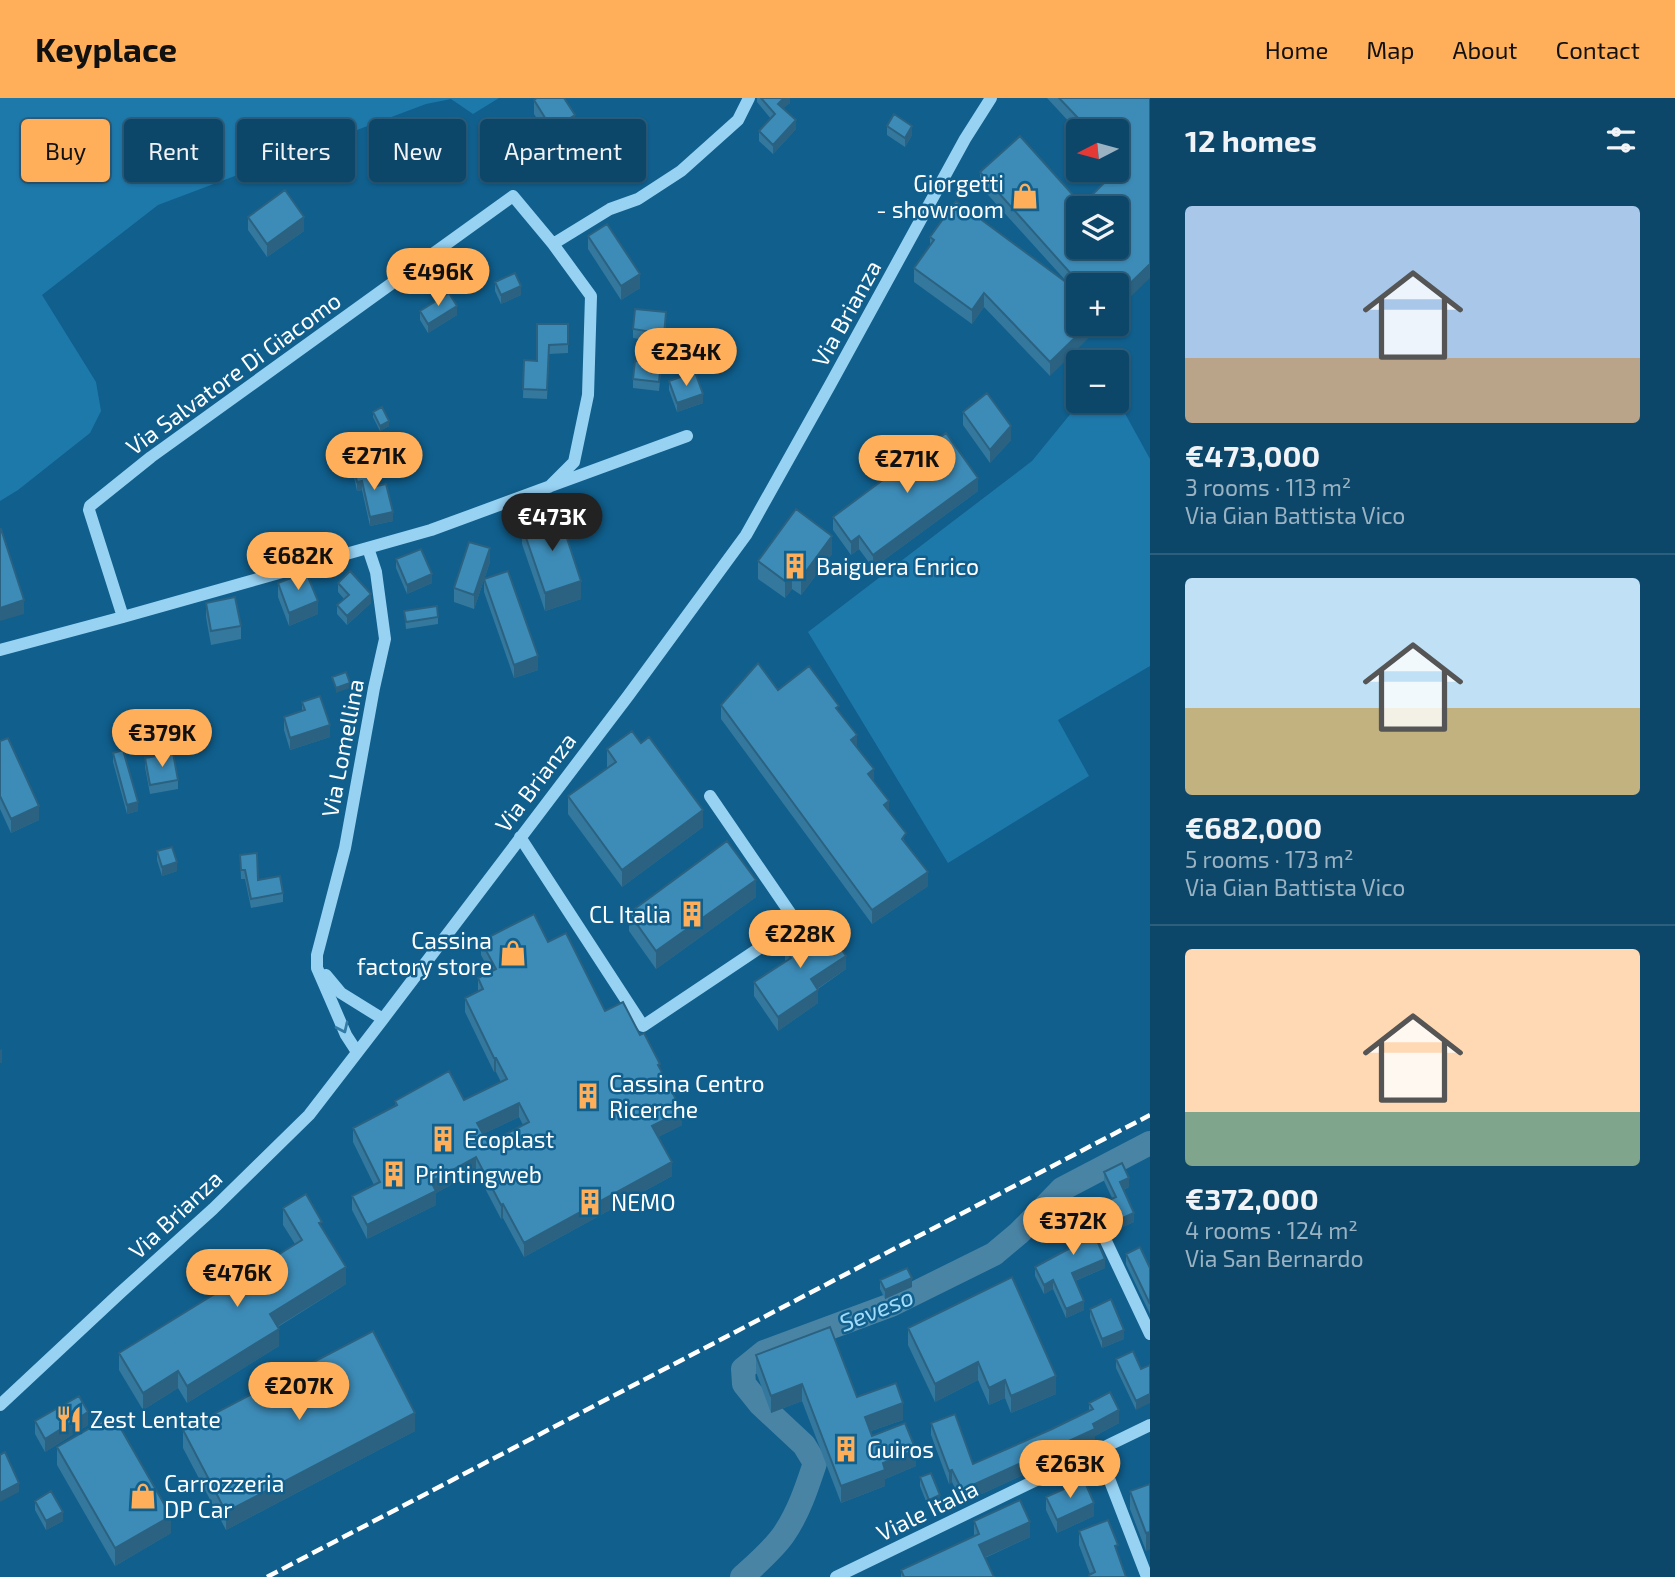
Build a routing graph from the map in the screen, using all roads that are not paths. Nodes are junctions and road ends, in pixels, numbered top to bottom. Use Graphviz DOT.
graph roads {
  1 [pos="749,98"];
  2 [pos="991,98"];
  3 [pos="553,244"];
  4 [pos="687,436"];
  5 [pos="549,486"];
  6 [pos="368,548"];
  7 [pos="123,617"];
  8 [pos="0,650"];
  9 [pos="710,796"];
  10 [pos="520,837"];
  11 [pos="317,955"];
  12 [pos="383,1019"];
  13 [pos="357,1052"];
  14 [pos="1088,1203"];
  15 [pos="1150,1334"];
  16 [pos="0,1405"];
  17 [pos="1150,1425"];
  18 [pos="1098,1450"];
  19 [pos="1145,1559"];
  20 [pos="836,1577"];
  21 [pos="1147,1577"];
  1 -- 3 [label="street"];
  2 -- 10 [label="street, Via Brianza"];
  3 -- 5 [label="street, Via Salvatore Di Giacomo"];
  3 -- 7 [label="street, Via Salvatore Di Giacomo"];
  4 -- 5 [label="street"];
  5 -- 6 [label="street"];
  6 -- 7 [label="street"];
  6 -- 11 [label="street, Via Lomellina"];
  7 -- 8 [label="street"];
  9 -- 10 [label="street"];
  10 -- 12 [label="street, Via Brianza"];
  11 -- 12 [label="street"];
  11 -- 13 [label="street, Via Lomellina, one-way"];
  12 -- 13 [label="street, Via Brianza"];
  13 -- 16 [label="street, Via Brianza"];
  14 -- 15 [label="street"];
  17 -- 18 [label="street, Viale Italia"];
  18 -- 19 [label="street"];
  18 -- 20 [label="street, Viale Italia"];
  19 -- 21 [label="street"];
}
